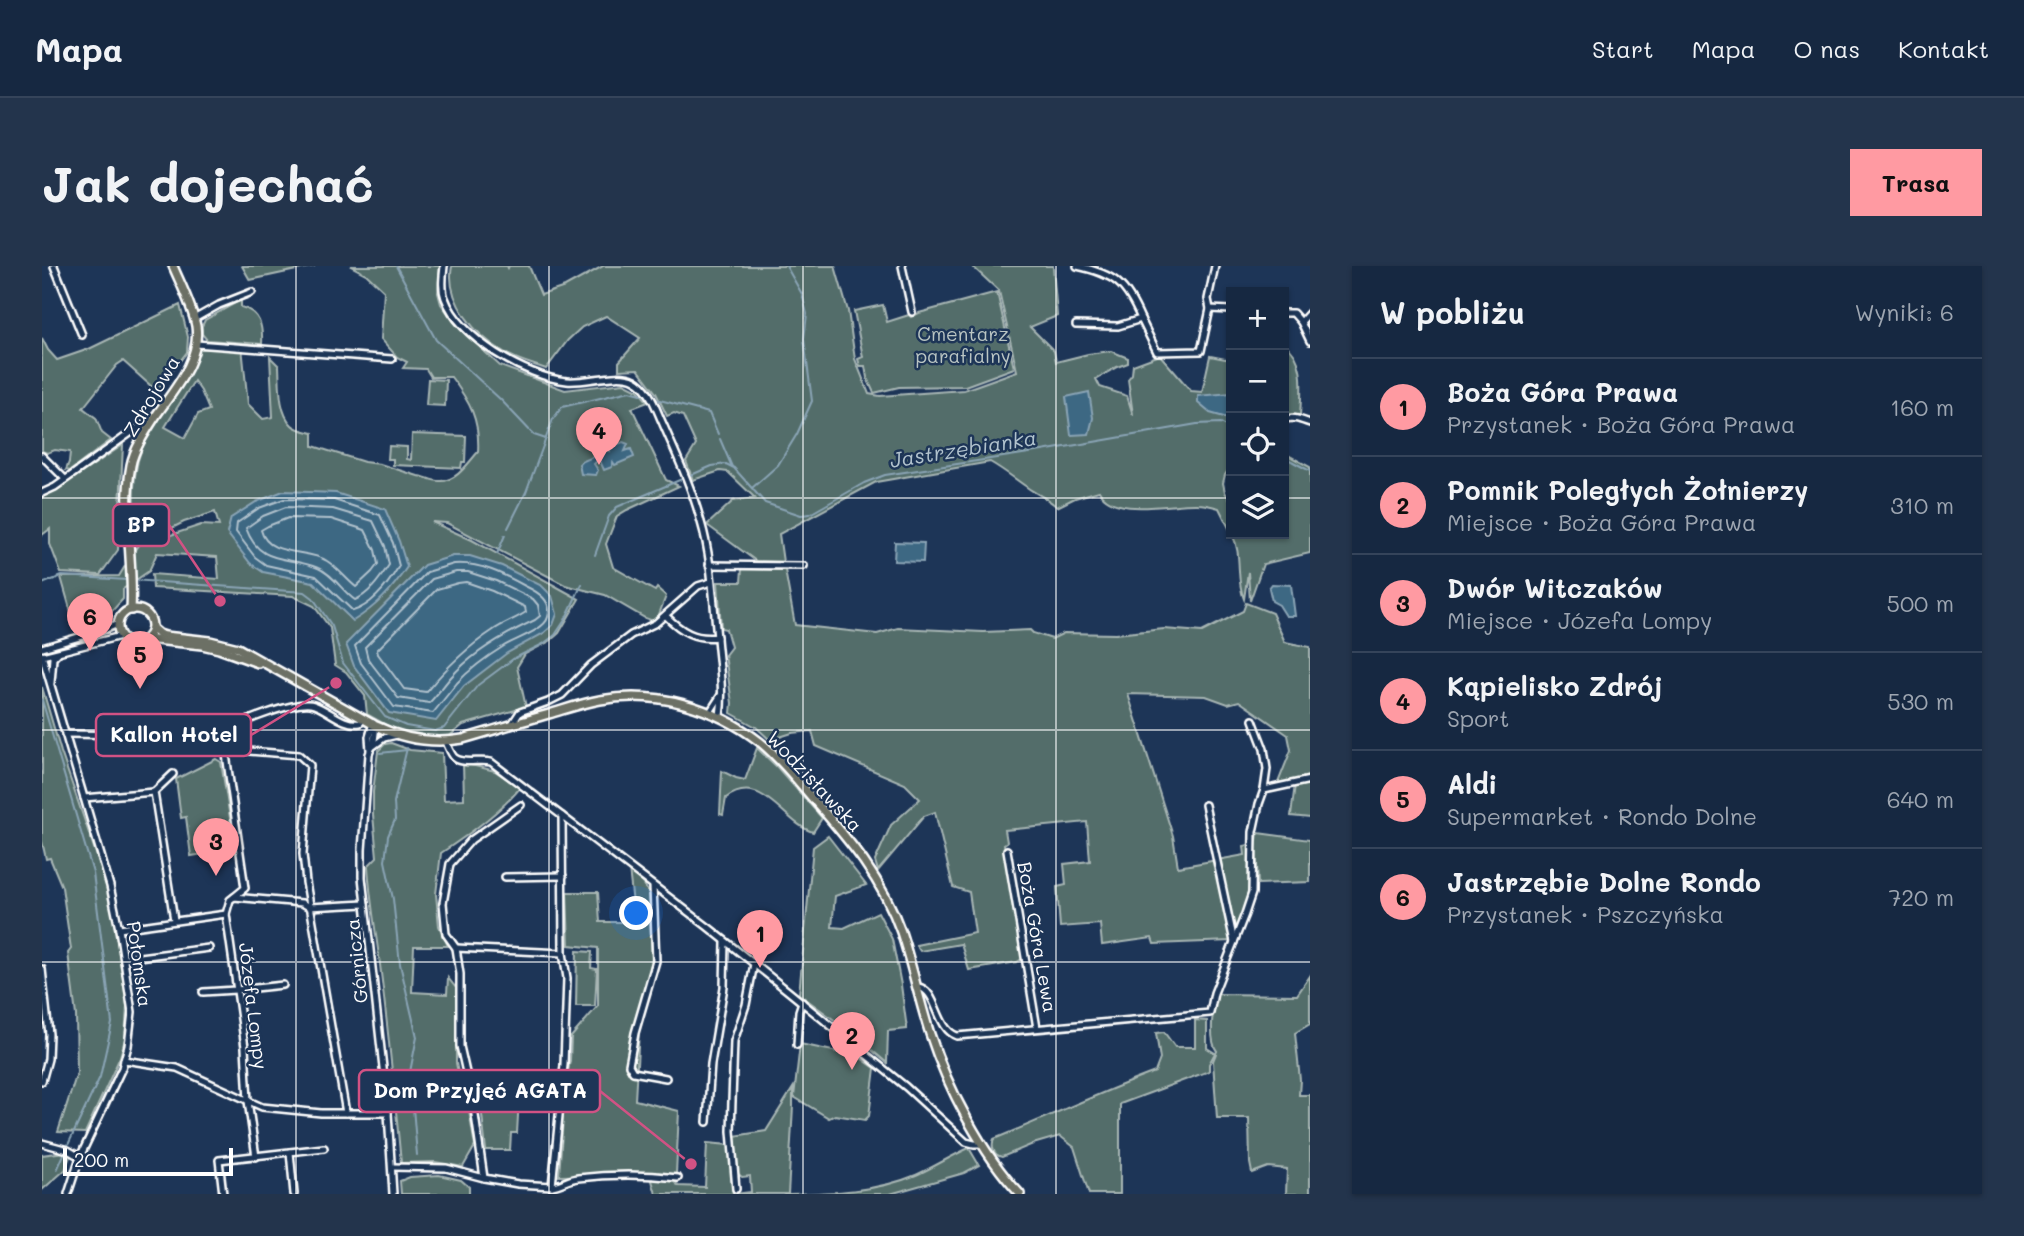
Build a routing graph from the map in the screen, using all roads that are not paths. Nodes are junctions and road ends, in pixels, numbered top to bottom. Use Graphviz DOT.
graph roads {
  1 [pos="54,266"];
  2 [pos="173,266"];
  3 [pos="444,266"];
  4 [pos="902,266"];
  5 [pos="1077,266"];
  6 [pos="1215,266"];
  7 [pos="252,292"];
  8 [pos="1210,309"];
  9 [pos="1226,310"];
  10 [pos="912,312"];
  11 [pos="1310,312"];
  12 [pos="1289,313"];
  13 [pos="194,319"];
  14 [pos="1141,319"];
  15 [pos="1301,322"];
  16 [pos="1076,325"];
  17 [pos="82,335"];
  18 [pos="1310,341"];
  19 [pos="196,344"];
  20 [pos="392,359"];
  21 [pos="1289,418"];
  22 [pos="153,420"];
  23 [pos="1310,424"];
  24 [pos="42,456"];
  25 [pos="65,480"];
  26 [pos="42,493"];
  27 [pos="709,565"];
  28 [pos="804,566"];
  29 [pos="711,582"];
  30 [pos="135,610"];
  31 [pos="666,616"];
  32 [pos="118,624"];
  33 [pos="152,628"];
  34 [pos="121,636"];
  35 [pos="717,636"];
  36 [pos="146,639"];
  37 [pos="54,644"];
  38 [pos="42,648"];
  39 [pos="60,651"];
  40 [pos="42,656"];
  41 [pos="269,666"];
  42 [pos="51,686"];
  43 [pos="721,695"];
  44 [pos="710,712"];
  45 [pos="720,716"];
  46 [pos="364,719"];
  47 [pos="1253,720"];
  48 [pos="374,724"];
  49 [pos="511,725"];
  50 [pos="65,734"];
  51 [pos="138,735"];
  52 [pos="397,735"];
  53 [pos="446,742"];
  54 [pos="225,749"];
  55 [pos="370,750"];
  56 [pos="173,774"];
  57 [pos="1310,780"];
  58 [pos="1264,790"];
  59 [pos="154,792"];
  60 [pos="84,798"];
  61 [pos="520,805"];
  62 [pos="1205,805"];
  63 [pos="562,816"];
  64 [pos="1007,850"];
  65 [pos="563,876"];
  66 [pos="505,877"];
  67 [pos="653,886"];
  68 [pos="234,897"];
  69 [pos="365,904"];
  70 [pos="309,907"];
  71 [pos="226,914"];
  72 [pos="174,920"];
  73 [pos="120,929"];
  74 [pos="725,940"];
  75 [pos="1234,942"];
  76 [pos="209,948"];
  77 [pos="456,948"];
  78 [pos="563,953"];
  79 [pos="124,959"];
  80 [pos="754,964"];
  81 [pos="42,969"];
  82 [pos="283,985"];
  83 [pos="918,987"];
  84 [pos="236,990"];
  85 [pos="203,992"];
  86 [pos="802,1002"];
  87 [pos="1037,1028"];
  88 [pos="797,1045"];
  89 [pos="124,1060"];
  90 [pos="666,1078"];
  91 [pos="42,1081"];
  92 [pos="248,1101"];
  93 [pos="346,1113"];
  94 [pos="388,1113"];
  95 [pos="707,1122"];
  96 [pos="42,1143"];
  97 [pos="981,1144"];
  98 [pos="324,1148"];
  99 [pos="290,1152"];
  100 [pos="80,1157"];
  101 [pos="256,1157"];
  102 [pos="392,1167"];
  103 [pos="484,1178"];
  104 [pos="678,1178"];
  105 [pos="555,1186"];
  106 [pos="736,1189"];
  107 [pos="68,1194"];
  108 [pos="223,1194"];
  109 [pos="294,1194"];
  110 [pos="393,1194"];
  111 [pos="1020,1194"];
  1 -- 17 [label="street"];
  2 -- 13 [label="main road, Zdrojowa"];
  3 -- 27 [label="street"];
  4 -- 10 [label="street"];
  5 -- 14 [label="street"];
  6 -- 8 [label="street"];
  7 -- 13 [label="street"];
  8 -- 9 [label="street"];
  8 -- 14 [label="street"];
  11 -- 15 [label="street"];
  12 -- 15 [label="street"];
  13 -- 19 [label="main road, Zdrojowa"];
  14 -- 16 [label="street"];
  15 -- 18 [label="street"];
  19 -- 20 [label="street"];
  19 -- 22 [label="main road, Zdrojowa"];
  21 -- 23 [label="street"];
  22 -- 25 [label="street"];
  22 -- 30 [label="main road, Zdrojowa"];
  24 -- 25 [label="street"];
  25 -- 26 [label="street"];
  27 -- 28 [label="street"];
  27 -- 29 [label="street"];
  29 -- 31 [label="street"];
  29 -- 35 [label="street"];
  30 -- 32 [label="main road"];
  30 -- 33 [label="main road"];
  31 -- 35 [label="street"];
  31 -- 49 [label="street"];
  32 -- 34 [label="main road"];
  32 -- 37 [label="street"];
  33 -- 36 [label="main road"];
  33 -- 41 [label="main road, Wodzisławska"];
  34 -- 36 [label="main road"];
  34 -- 39 [label="street"];
  35 -- 43 [label="street"];
  36 -- 41 [label="main road, Wodzisławska"];
  37 -- 38 [label="street"];
  37 -- 40 [label="street"];
  39 -- 40 [label="street"];
  39 -- 42 [label="street, Połomska"];
  40 -- 42 [label="street, Połomska"];
  41 -- 46 [label="main road, Wodzisławska"];
  42 -- 50 [label="street, Połomska"];
  43 -- 44 [label="street"];
  43 -- 45 [label="street"];
  44 -- 45 [label="main road, Wodzisławska"];
  44 -- 49 [label="main road, Wodzisławska"];
  45 -- 83 [label="main road, Wodzisławska"];
  46 -- 48 [label="main road, Wodzisławska"];
  46 -- 54 [label="street"];
  47 -- 58 [label="street"];
  48 -- 52 [label="main road, Wodzisławska"];
  48 -- 55 [label="street, Górnicza"];
  49 -- 53 [label="main road, Wodzisławska"];
  50 -- 51 [label="street"];
  50 -- 60 [label="street, Połomska"];
  52 -- 53 [label="main road, Wodzisławska"];
  52 -- 55 [label="street"];
  53 -- 63 [label="street"];
  54 -- 68 [label="street"];
  54 -- 70 [label="street"];
  55 -- 69 [label="street, Górnicza"];
  56 -- 59 [label="street"];
  57 -- 58 [label="street"];
  58 -- 75 [label="street"];
  59 -- 60 [label="street"];
  59 -- 72 [label="street"];
  60 -- 73 [label="street, Połomska"];
  61 -- 77 [label="street"];
  62 -- 75 [label="street"];
  63 -- 65 [label="street"];
  63 -- 67 [label="street"];
  64 -- 87 [label="street, Boża Góra Lewa"];
  65 -- 66 [label="street"];
  65 -- 78 [label="street"];
  67 -- 74 [label="street"];
  67 -- 90 [label="street"];
  68 -- 70 [label="street"];
  68 -- 71 [label="street"];
  69 -- 70 [label="street"];
  69 -- 94 [label="street, Górnicza"];
  70 -- 93 [label="street"];
  71 -- 72 [label="street"];
  71 -- 84 [label="street, Józefa Lompy"];
  72 -- 73 [label="street"];
  73 -- 79 [label="street, Połomska"];
  74 -- 80 [label="street"];
  74 -- 95 [label="street"];
  75 -- 87 [label="street, Boża Góra Lewa"];
  76 -- 79 [label="street"];
  77 -- 78 [label="street"];
  77 -- 103 [label="street"];
  78 -- 105 [label="street"];
  79 -- 89 [label="street, Połomska"];
  80 -- 86 [label="street"];
  80 -- 106 [label="street"];
  81 -- 91 [label="street"];
  82 -- 84 [label="street"];
  83 -- 87 [label="street, Boża Góra Lewa"];
  83 -- 97 [label="main road, Wodzisławska"];
  84 -- 85 [label="street"];
  84 -- 92 [label="street, Józefa Lompy"];
  86 -- 88 [label="street"];
  86 -- 97 [label="street"];
  89 -- 92 [label="street"];
  89 -- 100 [label="street, Połomska"];
  92 -- 93 [label="street"];
  92 -- 101 [label="street, Józefa Lompy"];
  93 -- 94 [label="street"];
  94 -- 102 [label="street, Górnicza"];
  96 -- 100 [label="street"];
  97 -- 111 [label="main road, Wodzisławska"];
  98 -- 99 [label="street"];
  99 -- 101 [label="street"];
  99 -- 109 [label="street"];
  100 -- 107 [label="street, Połomska"];
  101 -- 108 [label="street"];
  102 -- 103 [label="street"];
  102 -- 110 [label="street, Górnicza"];
  103 -- 105 [label="street"];
  104 -- 105 [label="street"];
}
